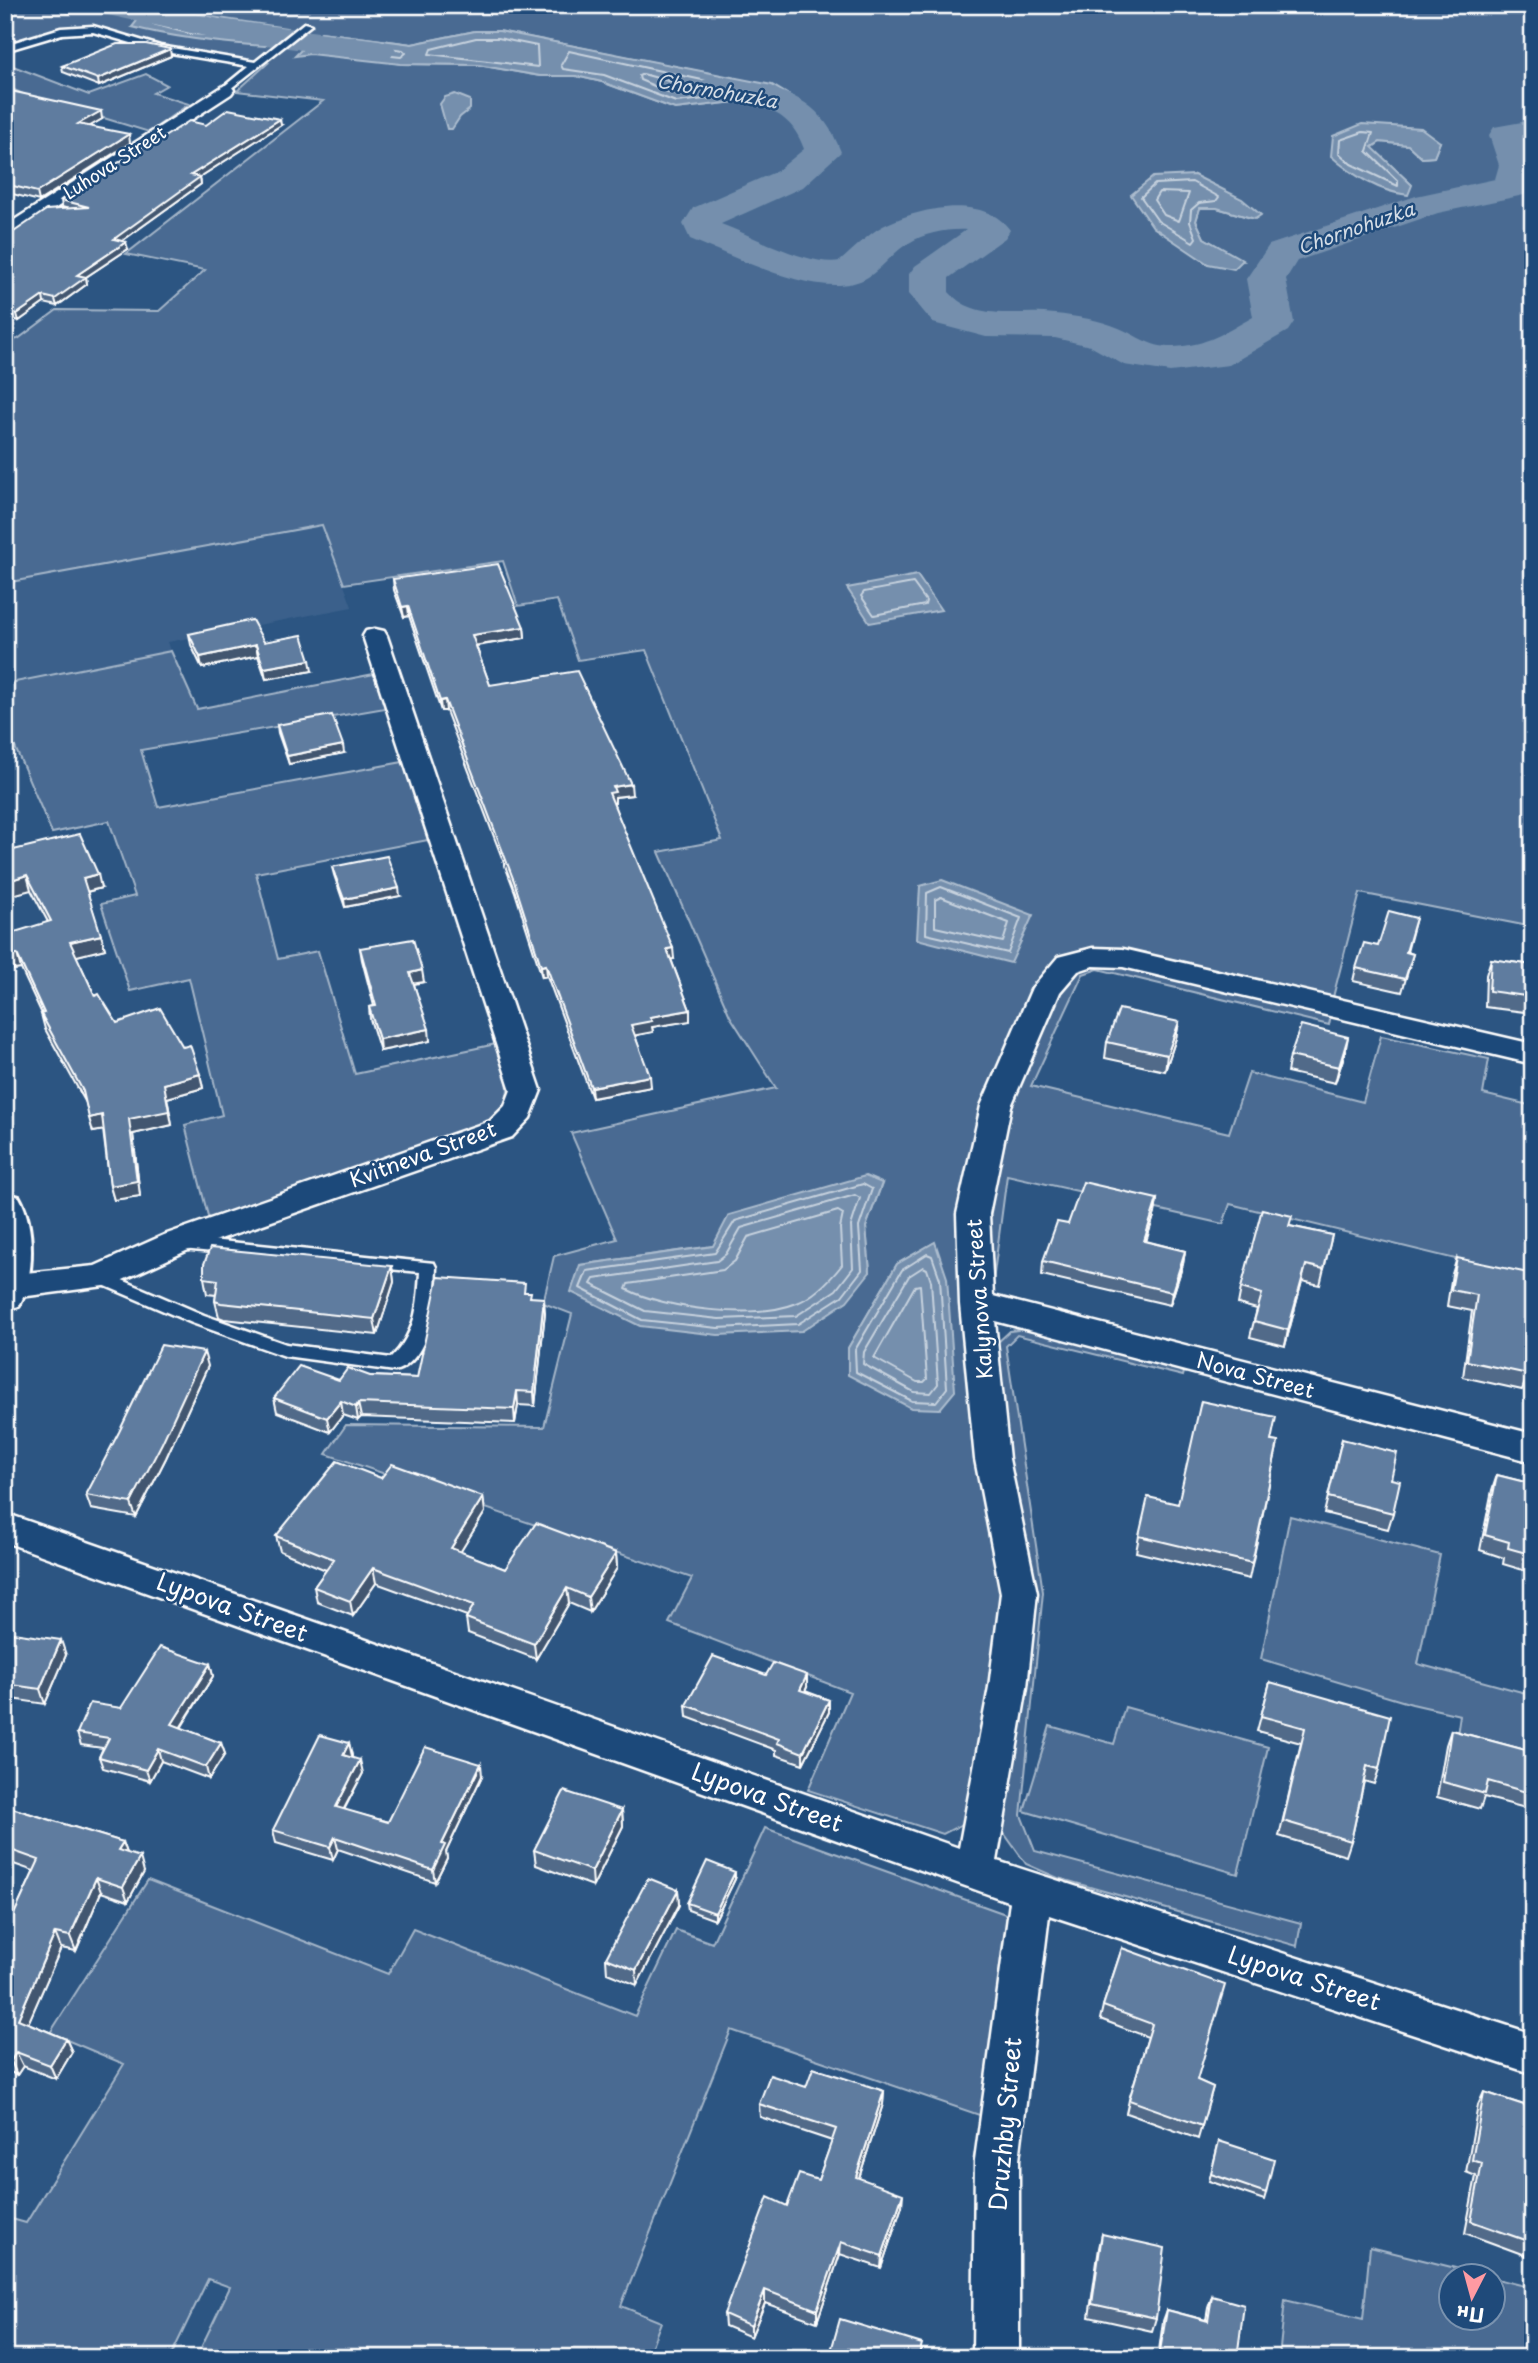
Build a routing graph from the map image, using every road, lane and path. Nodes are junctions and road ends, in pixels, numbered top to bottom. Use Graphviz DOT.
graph roads {
  1 [pos="307,25"];
  2 [pos="5,48"];
  3 [pos="256,65"];
  4 [pos="225,90"];
  5 [pos="5,235"];
  6 [pos="374,636"];
  7 [pos="1533,1054"];
  8 [pos="5,1207"];
  9 [pos="175,1243"];
  10 [pos="100,1277"];
  11 [pos="6,1291"];
  12 [pos="977,1304"];
  13 [pos="1533,1448"];
  14 [pos="5,1527"];
  15 [pos="975,1872"];
  16 [pos="1032,1891"];
  17 [pos="1533,2054"];
  18 [pos="996,2358"];
  1 -- 3 [label="lane"];
  2 -- 3 [label="lane"];
  3 -- 4 [label="lane"];
  4 -- 5 [label="street, Luhova Street"];
  6 -- 9 [label="street, Kvitneva Street"];
  7 -- 12 [label="street, Kalynova Street"];
  8 -- 11 [label="main road"];
  9 -- 10 [label="street, Kvitneva Street"];
  9 -- 10 [label="lane"];
  10 -- 11 [label="street, Kvitneva Street"];
  12 -- 13 [label="street, Nova Street"];
  12 -- 15 [label="street, Kalynova Street"];
  14 -- 15 [label="street, Lypova Street"];
  15 -- 16 [label="street, Lypova Street"];
  16 -- 17 [label="street, Lypova Street"];
  16 -- 18 [label="street, Druzhby Street"];
}
